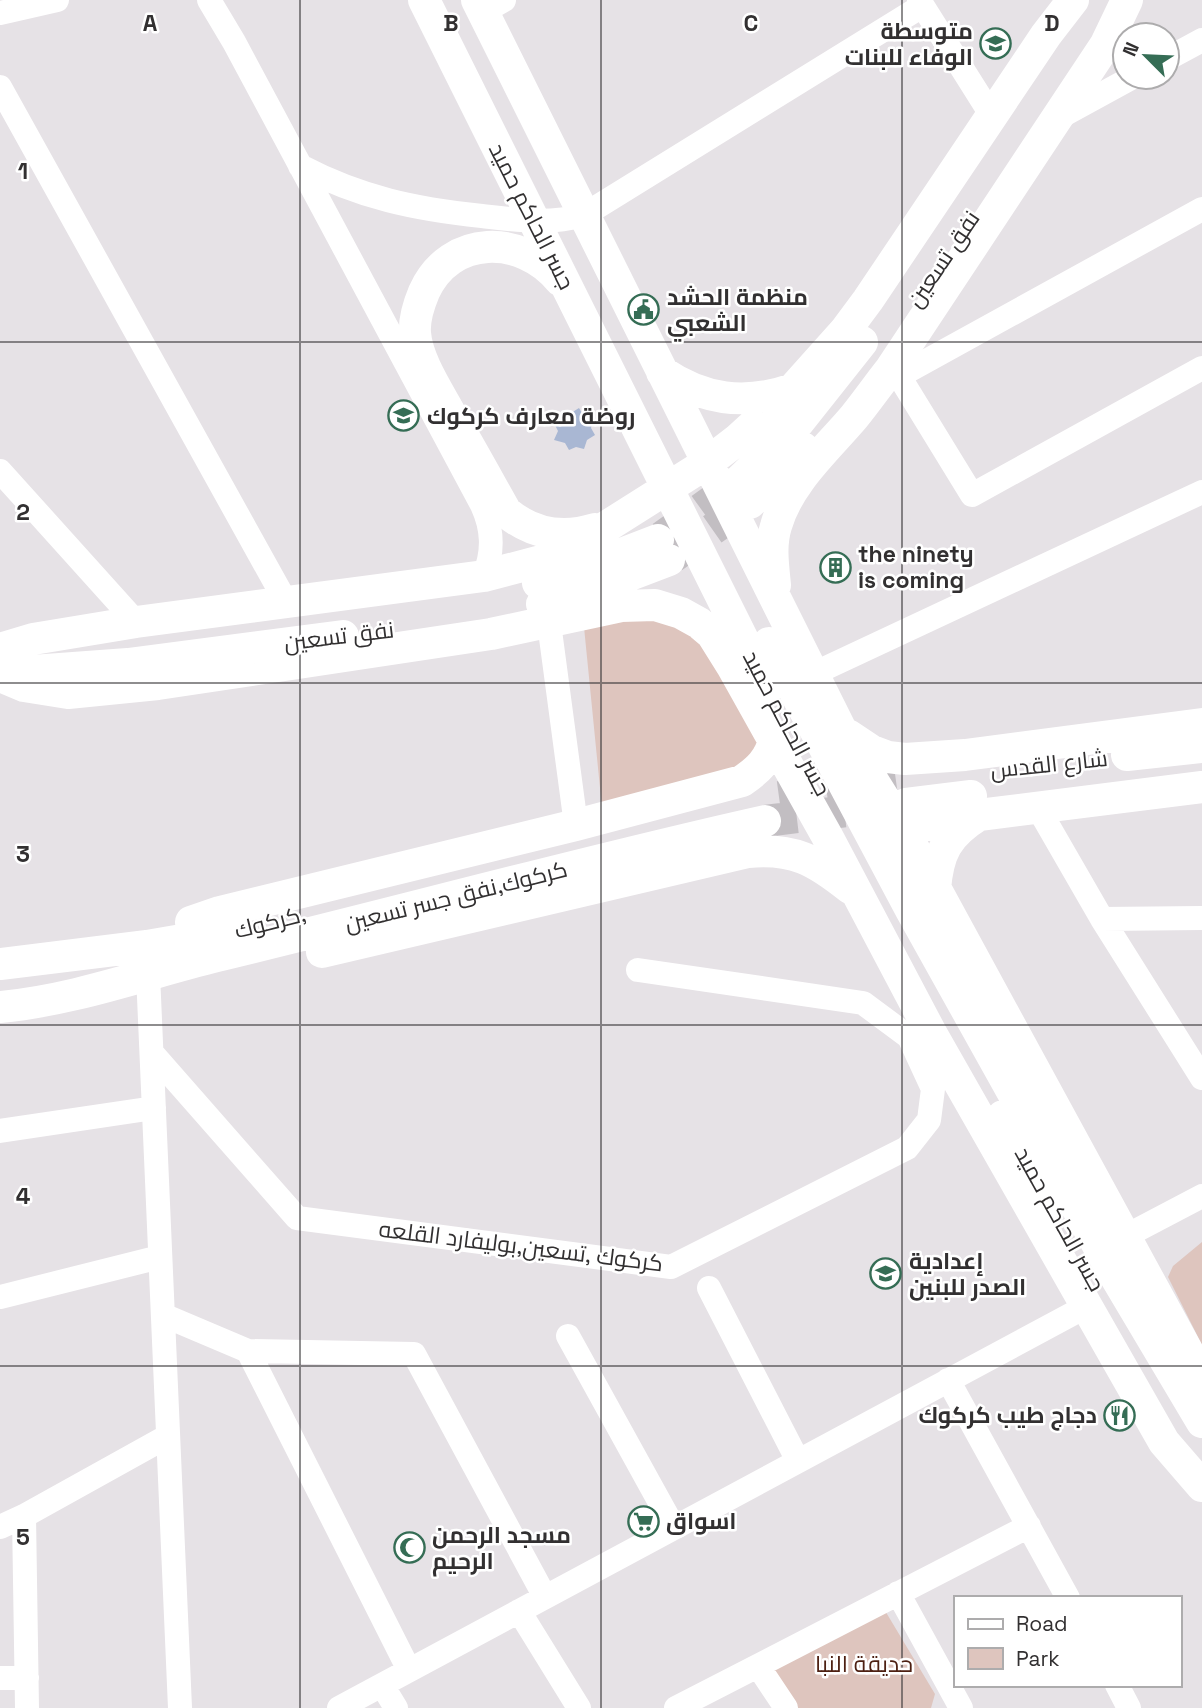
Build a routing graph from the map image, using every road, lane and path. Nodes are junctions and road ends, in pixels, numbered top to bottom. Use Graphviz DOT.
graph roads {
  1 [pos="57,0"];
  2 [pos="209,0"];
  3 [pos="424,0"];
  4 [pos="446,0"];
  5 [pos="1073,0"];
  6 [pos="1090,0"];
  7 [pos="1117,0"];
  8 [pos="1127,0"];
  9 [pos="920,3"];
  10 [pos="488,4"];
  11 [pos="0,13"];
  12 [pos="1202,40"];
  13 [pos="1181,51"];
  14 [pos="0,88"];
  15 [pos="1111,89"];
  16 [pos="992,116"];
  17 [pos="1057,118"];
  18 [pos="300,166"];
  19 [pos="1202,209"];
  20 [pos="584,215"];
  21 [pos="572,296"];
  22 [pos="1202,368"];
  23 [pos="662,372"];
  24 [pos="895,373"];
  25 [pos="794,388"];
  26 [pos="707,463"];
  27 [pos="0,471"];
  28 [pos="1202,492"];
  29 [pos="616,522"];
  30 [pos="484,576"];
  31 [pos="286,602"];
  32 [pos="776,604"];
  33 [pos="136,622"];
  34 [pos="549,623"];
  35 [pos="0,651"];
  36 [pos="813,674"];
  37 [pos="0,675"];
  38 [pos="1202,724"];
  39 [pos="841,730"];
  40 [pos="774,740"];
  41 [pos="1202,747"];
  42 [pos="1202,766"];
  43 [pos="1202,787"];
  44 [pos="902,805"];
  45 [pos="1038,808"];
  46 [pos="762,811"];
  47 [pos="979,815"];
  48 [pos="576,825"];
  49 [pos="821,856"];
  50 [pos="935,889"];
  51 [pos="1202,918"];
  52 [pos="1101,919"];
  53 [pos="147,960"];
  54 [pos="0,964"];
  55 [pos="638,970"];
  56 [pos="0,1007"];
  57 [pos="152,1054"];
  58 [pos="1202,1078"];
  59 [pos="154,1108"];
  60 [pos="0,1131"];
  61 [pos="1202,1196"];
  62 [pos="1124,1237"];
  63 [pos="160,1257"];
  64 [pos="709,1289"];
  65 [pos="0,1297"];
  66 [pos="1087,1306"];
  67 [pos="163,1315"];
  68 [pos="568,1336"];
  69 [pos="248,1352"];
  70 [pos="1202,1378"];
  71 [pos="948,1381"];
  72 [pos="1194,1423"];
  73 [pos="168,1436"];
  74 [pos="799,1461"];
  75 [pos="1202,1476"];
  76 [pos="1202,1486"];
  77 [pos="24,1516"];
  78 [pos="1029,1526"];
  79 [pos="0,1527"];
  80 [pos="674,1528"];
  81 [pos="898,1593"];
  82 [pos="1067,1596"];
  83 [pos="545,1597"];
  84 [pos="519,1611"];
  85 [pos="758,1666"];
  86 [pos="409,1670"];
  87 [pos="0,1678"];
  88 [pos="27,1678"];
  89 [pos="382,1685"];
  90 [pos="1118,1687"];
  91 [pos="27,1708"];
  92 [pos="180,1708"];
  93 [pos="339,1708"];
  94 [pos="396,1708"];
  95 [pos="579,1708"];
  96 [pos="676,1708"];
  97 [pos="786,1708"];
  98 [pos="961,1708"];
  99 [pos="1129,1708"];
  1 -- 11 [label="street"];
  2 -- 18 [label="street"];
  3 -- 21 [label="main road, جسر الحاكم حميد"];
  4 -- 72 [label="main road, جسر الحاكم حميد"];
  5 -- 16 [label="main road"];
  6 -- 7 [label="main road, نفق تسعين"];
  8 -- 17 [label="main road"];
  9 -- 16 [label="street"];
  9 -- 20 [label="street"];
  10 -- 20 [label="main road"];
  12 -- 13 [label="street"];
  14 -- 31 [label="street"];
  15 -- 17 [label="street"];
  16 -- 25 [label="main road"];
  17 -- 24 [label="main road"];
  18 -- 20 [label="street"];
  18 -- 30 [label="street"];
  19 -- 24 [label="street"];
  20 -- 23 [label="main road"];
  21 -- 29 [label="main road"];
  21 -- 72 [label="main road, جسر الحاكم حميد"];
  22 -- 24 [label="street"];
  23 -- 25 [label="main road"];
  23 -- 26 [label="main road"];
  24 -- 32 [label="main road"];
  25 -- 26 [label="main road"];
  26 -- 29 [label="main road"];
  26 -- 32 [label="main road"];
  27 -- 33 [label="street"];
  28 -- 36 [label="street"];
  29 -- 30 [label="main road"];
  30 -- 31 [label="main road"];
  31 -- 33 [label="main road"];
  32 -- 36 [label="main road"];
  33 -- 35 [label="main road"];
  34 -- 37 [label="main road"];
  34 -- 40 [label="main road"];
  34 -- 48 [label="street"];
  35 -- 37 [label="main road, نفق تسعين"];
  36 -- 39 [label="main road"];
  38 -- 39 [label="main road"];
  39 -- 44 [label="main road"];
  40 -- 48 [label="main road"];
  40 -- 49 [label="main road"];
  41 -- 44 [label="main road, شارع القدس"];
  42 -- 44 [label="main road"];
  43 -- 45 [label="main road"];
  44 -- 47 [label="main road"];
  44 -- 49 [label="main road"];
  44 -- 50 [label="main road"];
  45 -- 47 [label="main road"];
  45 -- 52 [label="street"];
  46 -- 53 [label="main road, كركوك,"];
  47 -- 50 [label="main road"];
  48 -- 53 [label="main road"];
  49 -- 53 [label="main road"];
  49 -- 66 [label="main road"];
  50 -- 62 [label="main road"];
  51 -- 52 [label="street"];
  52 -- 58 [label="street"];
  53 -- 54 [label="main road"];
  53 -- 56 [label="main road"];
  53 -- 57 [label="street"];
  55 -- 57 [label="street, كركوك ,تسعين,بوليفارد القلعه"];
  57 -- 59 [label="street"];
  59 -- 60 [label="street"];
  59 -- 63 [label="street"];
  61 -- 62 [label="street"];
  62 -- 70 [label="main road"];
  63 -- 65 [label="street"];
  63 -- 67 [label="street"];
  64 -- 74 [label="street"];
  66 -- 71 [label="street"];
  66 -- 76 [label="main road"];
  67 -- 69 [label="street"];
  67 -- 73 [label="street"];
  68 -- 80 [label="street"];
  69 -- 83 [label="street"];
  69 -- 86 [label="street"];
  71 -- 74 [label="street"];
  71 -- 78 [label="street"];
  72 -- 75 [label="main road"];
  73 -- 77 [label="street"];
  73 -- 92 [label="street"];
  74 -- 80 [label="street"];
  77 -- 79 [label="street"];
  77 -- 88 [label="street"];
  78 -- 81 [label="street"];
  78 -- 82 [label="street"];
  80 -- 83 [label="street"];
  81 -- 85 [label="street"];
  81 -- 98 [label="street"];
  83 -- 84 [label="street"];
  84 -- 86 [label="street"];
  84 -- 95 [label="street"];
  85 -- 96 [label="street"];
  85 -- 97 [label="street"];
  86 -- 89 [label="street"];
  87 -- 88 [label="street"];
  88 -- 91 [label="street"];
  89 -- 93 [label="street"];
  89 -- 94 [label="street"];
  90 -- 99 [label="street"];
}
